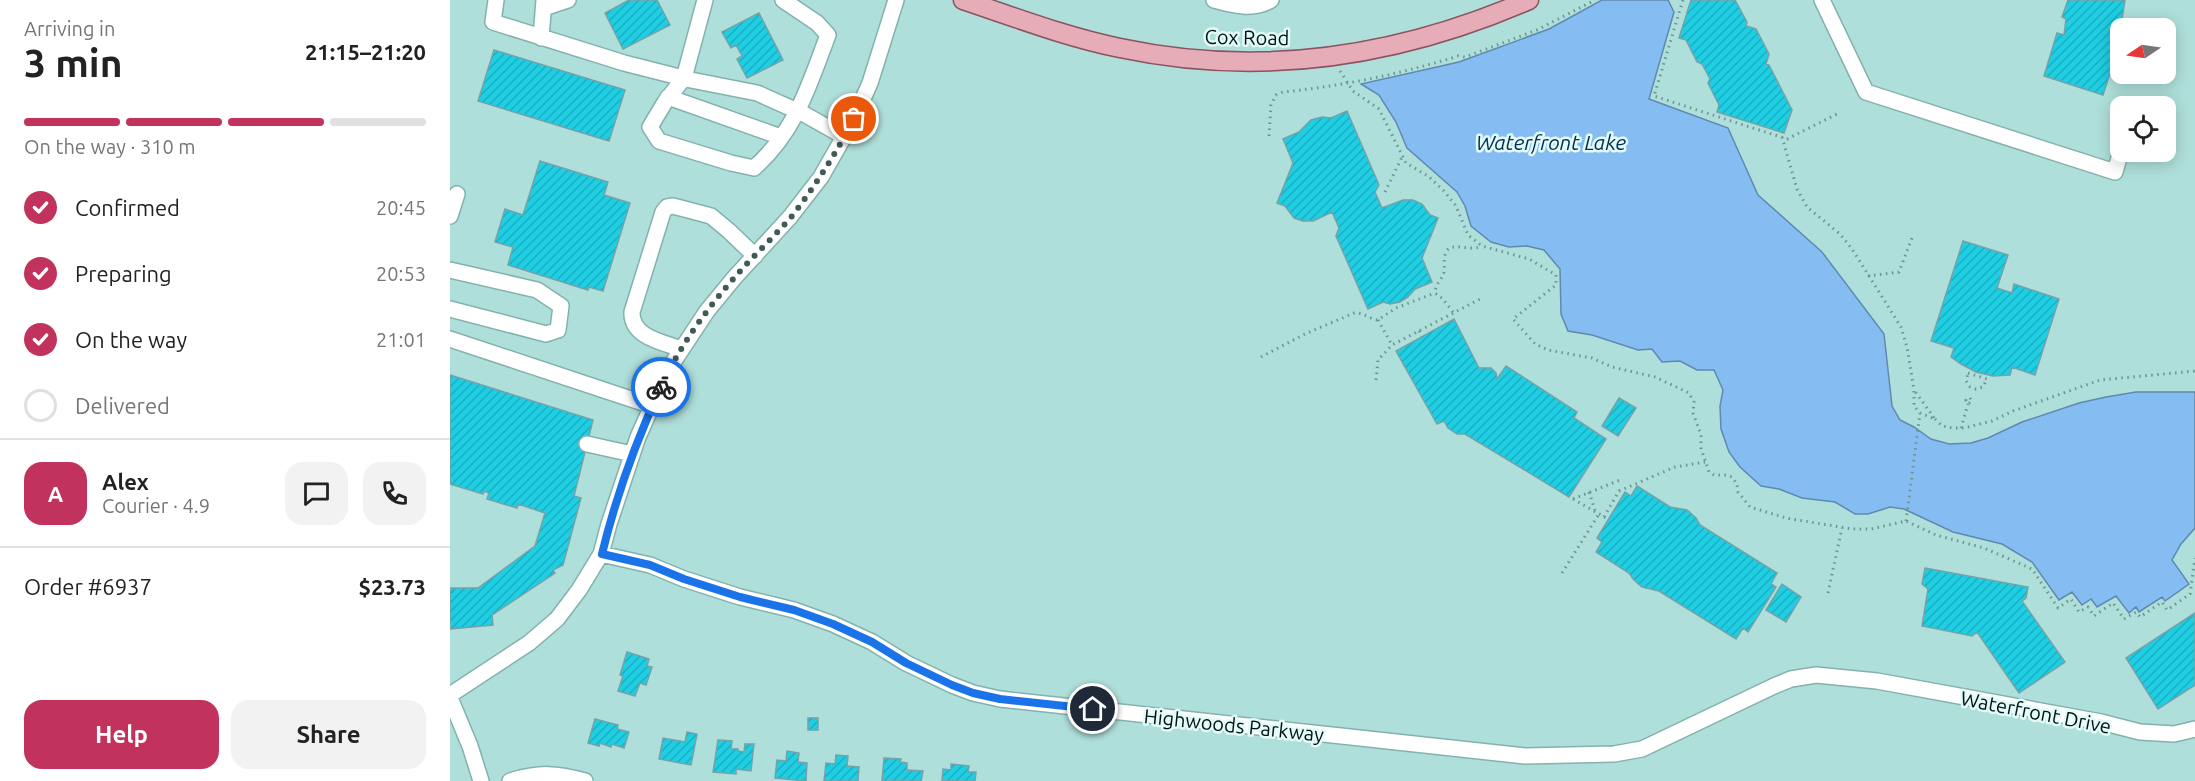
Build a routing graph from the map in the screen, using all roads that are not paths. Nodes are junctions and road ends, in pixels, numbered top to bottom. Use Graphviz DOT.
graph roads {
  1 [pos="496,0"];
  2 [pos="568,0"];
  3 [pos="705,0"];
  4 [pos="783,0"];
  5 [pos="896,0"];
  6 [pos="963,0"];
  7 [pos="1214,0"];
  8 [pos="1271,0"];
  9 [pos="1529,0"];
  10 [pos="1822,0"];
  11 [pos="544,4"];
  12 [pos="541,38"];
  13 [pos="684,78"];
  14 [pos="668,97"];
  15 [pos="799,112"];
  16 [pos="781,137"];
  17 [pos="844,137"];
  18 [pos="2118,162"];
  19 [pos="457,194"];
  20 [pos="450,216"];
  21 [pos="755,256"];
  22 [pos="450,270"];
  23 [pos="450,309"];
  24 [pos="450,339"];
  25 [pos="681,349"];
  26 [pos="652,406"];
  27 [pos="587,444"];
  28 [pos="632,454"];
  29 [pos="602,554"];
  30 [pos="1877,681"];
  31 [pos="450,697"];
  32 [pos="2195,729"];
  33 [pos="480,781"];
  34 [pos="510,781"];
  35 [pos="585,781"];
  1 -- 12 [label="street"];
  2 -- 11 [label="street"];
  3 -- 13 [label="street"];
  4 -- 15 [label="street"];
  5 -- 17 [label="street"];
  6 -- 9 [label="main road, Cox Road"];
  7 -- 8 [label="street"];
  10 -- 18 [label="street"];
  11 -- 12 [label="street"];
  12 -- 13 [label="street"];
  13 -- 14 [label="street"];
  13 -- 15 [label="street"];
  14 -- 16 [label="street"];
  14 -- 16 [label="street"];
  15 -- 16 [label="street"];
  15 -- 17 [label="street"];
  17 -- 21 [label="street"];
  19 -- 20 [label="street"];
  21 -- 25 [label="street"];
  21 -- 25 [label="street"];
  22 -- 23 [label="street"];
  24 -- 26 [label="street"];
  25 -- 26 [label="street"];
  26 -- 28 [label="street"];
  27 -- 28 [label="street"];
  28 -- 29 [label="street"];
  29 -- 30 [label="street, Highwoods Parkway"];
  29 -- 31 [label="street"];
  30 -- 32 [label="street, Waterfront Drive"];
  31 -- 33 [label="street"];
  34 -- 35 [label="street"];
}
